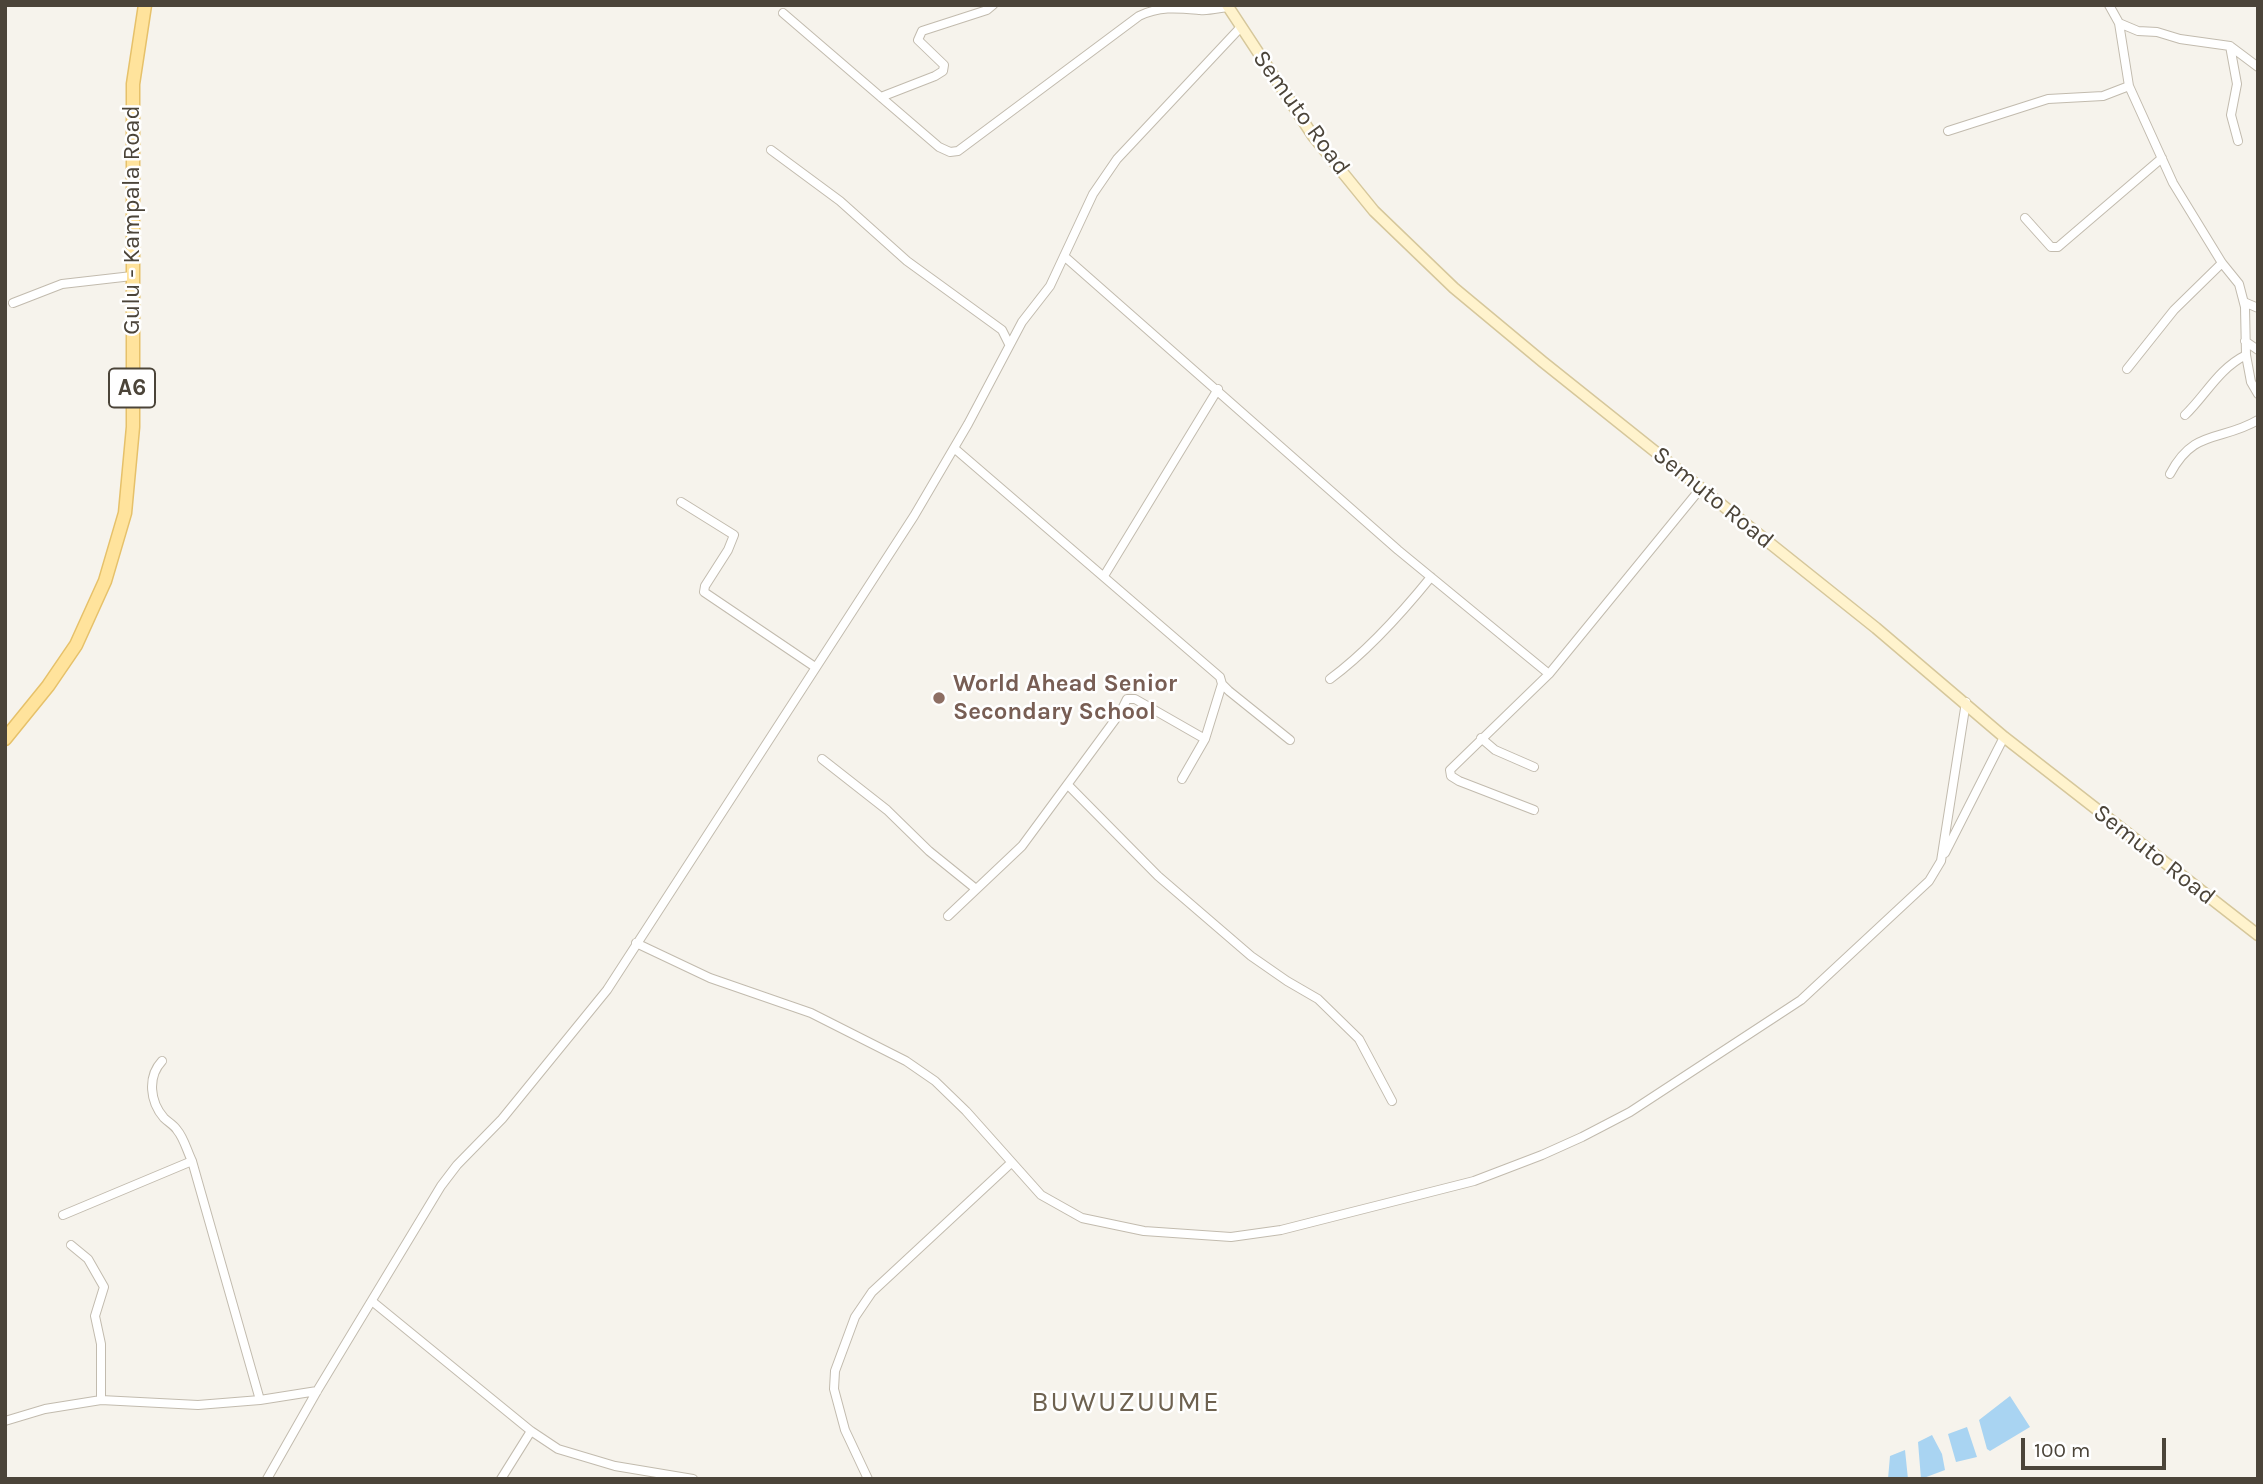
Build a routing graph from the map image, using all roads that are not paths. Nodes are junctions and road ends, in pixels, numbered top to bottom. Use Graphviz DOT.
graph roads {
  1 [pos="145,5"];
  2 [pos="993,5"];
  3 [pos="2109,5"];
  4 [pos="1228,6"];
  5 [pos="783,13"];
  6 [pos="2119,23"];
  7 [pos="1240,28"];
  8 [pos="2230,46"];
  9 [pos="2258,67"];
  10 [pos="2129,86"];
  11 [pos="881,97"];
  12 [pos="1948,131"];
  13 [pos="2238,141"];
  14 [pos="771,150"];
  15 [pos="2162,158"];
  16 [pos="2025,218"];
  17 [pos="1064,256"];
  18 [pos="2222,263"];
  19 [pos="132,276"];
  20 [pos="2244,302"];
  21 [pos="13,303"];
  22 [pos="2258,308"];
  23 [pos="2245,341"];
  24 [pos="1009,344"];
  25 [pos="2258,350"];
  26 [pos="2246,355"];
  27 [pos="2127,369"];
  28 [pos="1218,389"];
  29 [pos="2258,394"];
  30 [pos="2185,415"];
  31 [pos="2258,420"];
  32 [pos="954,448"];
  33 [pos="2170,474"];
  34 [pos="1701,488"];
  35 [pos="681,502"];
  36 [pos="1104,576"];
  37 [pos="1432,577"];
  38 [pos="816,667"];
  39 [pos="1549,674"];
  40 [pos="1330,679"];
  41 [pos="1222,684"];
  42 [pos="1965,702"];
  43 [pos="2004,737"];
  44 [pos="1481,738"];
  45 [pos="5,739"];
  46 [pos="1205,739"];
  47 [pos="1290,740"];
  48 [pos="821,759"];
  49 [pos="1534,767"];
  50 [pos="1182,779"];
  51 [pos="1068,785"];
  52 [pos="1534,810"];
  53 [pos="1941,861"];
  54 [pos="976,889"];
  55 [pos="948,916"];
  56 [pos="2258,935"];
  57 [pos="636,943"];
  58 [pos="162,1061"];
  59 [pos="1392,1101"];
  60 [pos="192,1161"];
  61 [pos="1011,1163"];
  62 [pos="63,1215"];
  63 [pos="71,1245"];
  64 [pos="373,1302"];
  65 [pos="317,1391"];
  66 [pos="101,1400"];
  67 [pos="260,1400"];
  68 [pos="5,1421"];
  69 [pos="531,1432"];
  70 [pos="267,1479"];
  71 [pos="501,1479"];
  72 [pos="693,1479"];
  73 [pos="868,1479"];
  1 -- 19 [label="main road, Gulu - Kampala Road / A6"];
  2 -- 11 [label="street"];
  3 -- 6 [label="street"];
  4 -- 7 [label="main road, Semuto Road"];
  4 -- 11 [label="street"];
  5 -- 11 [label="street"];
  6 -- 8 [label="street"];
  6 -- 10 [label="street"];
  7 -- 17 [label="street"];
  7 -- 34 [label="main road, Semuto Road"];
  8 -- 9 [label="street"];
  8 -- 13 [label="street"];
  10 -- 12 [label="street"];
  10 -- 15 [label="street"];
  14 -- 24 [label="street"];
  15 -- 16 [label="street"];
  15 -- 18 [label="street"];
  17 -- 24 [label="street"];
  17 -- 28 [label="street"];
  18 -- 20 [label="street"];
  18 -- 27 [label="street"];
  19 -- 21 [label="street"];
  19 -- 45 [label="main road, Gulu - Kampala Road / A6"];
  20 -- 22 [label="street"];
  20 -- 23 [label="street"];
  23 -- 25 [label="street"];
  23 -- 26 [label="street"];
  24 -- 32 [label="street"];
  26 -- 29 [label="street"];
  26 -- 30 [label="street"];
  28 -- 36 [label="street"];
  28 -- 37 [label="street"];
  31 -- 33 [label="street"];
  32 -- 36 [label="street"];
  32 -- 38 [label="street"];
  34 -- 39 [label="street"];
  34 -- 42 [label="main road, Semuto Road"];
  35 -- 38 [label="street"];
  36 -- 41 [label="street"];
  37 -- 39 [label="street"];
  37 -- 40 [label="street"];
  38 -- 57 [label="street"];
  39 -- 44 [label="street"];
  41 -- 46 [label="street"];
  41 -- 47 [label="street"];
  42 -- 43 [label="main road, Semuto Road"];
  42 -- 53 [label="street"];
  43 -- 53 [label="street"];
  43 -- 56 [label="main road, Semuto Road"];
  44 -- 49 [label="street"];
  44 -- 52 [label="street"];
  46 -- 50 [label="street"];
  46 -- 51 [label="street"];
  48 -- 54 [label="street"];
  51 -- 54 [label="street"];
  51 -- 59 [label="street"];
  53 -- 61 [label="street"];
  54 -- 55 [label="street"];
  57 -- 61 [label="street"];
  57 -- 64 [label="street"];
  58 -- 60 [label="street"];
  60 -- 62 [label="street"];
  60 -- 67 [label="street"];
  61 -- 73 [label="street"];
  63 -- 66 [label="street"];
  64 -- 65 [label="street"];
  64 -- 69 [label="street"];
  65 -- 67 [label="street"];
  65 -- 70 [label="street"];
  66 -- 67 [label="street"];
  66 -- 68 [label="street"];
  69 -- 71 [label="street"];
  69 -- 72 [label="street"];
}
